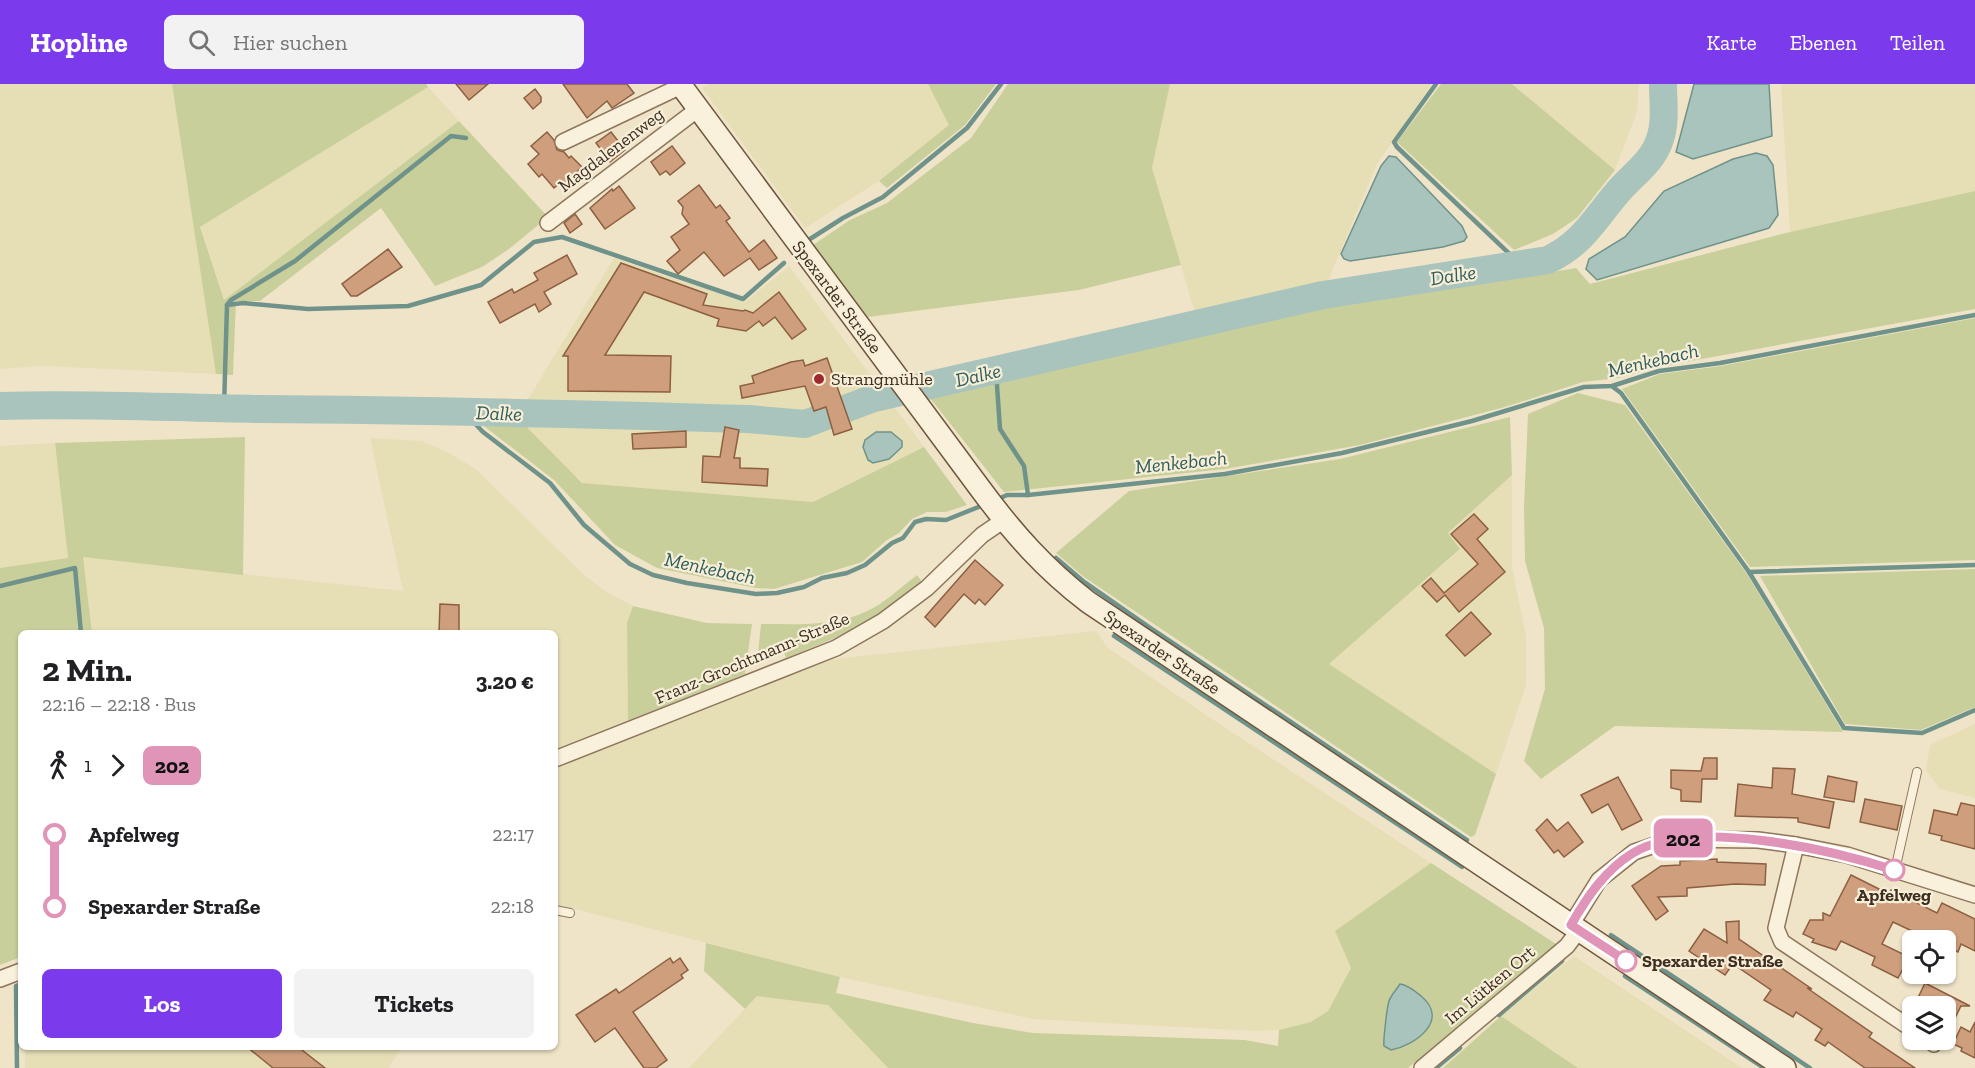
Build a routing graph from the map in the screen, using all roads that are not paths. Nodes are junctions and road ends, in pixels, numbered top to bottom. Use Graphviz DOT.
graph roads {
  1 [pos="681,85"];
  2 [pos="698,109"];
  3 [pos="563,142"];
  4 [pos="548,223"];
  5 [pos="1002,517"];
  6 [pos="558,758"];
  7 [pos="1917,772"];
  8 [pos="1796,845"];
  9 [pos="1894,870"];
  10 [pos="1975,896"];
  11 [pos="558,911"];
  12 [pos="570,913"];
  13 [pos="1575,927"];
  14 [pos="18,972"];
  15 [pos="0,980"];
  16 [pos="1902,1022"];
  17 [pos="1422,1068"];
  18 [pos="1785,1068"];
  1 -- 2 [label="main road, Spexarder Straße"];
  1 -- 3 [label="street"];
  2 -- 4 [label="street, Magdalenenweg"];
  2 -- 5 [label="main road, Spexarder Straße"];
  5 -- 6 [label="street, Franz-Grochtmann-Straße"];
  5 -- 13 [label="main road, Spexarder Straße"];
  7 -- 9 [label="lane"];
  8 -- 9 [label="street"];
  8 -- 13 [label="street"];
  8 -- 16 [label="street"];
  9 -- 10 [label="street"];
  11 -- 12 [label="lane"];
  13 -- 17 [label="street, Im Lütken Ort"];
  13 -- 18 [label="main road, Spexarder Straße"];
  14 -- 15 [label="street"];
}
